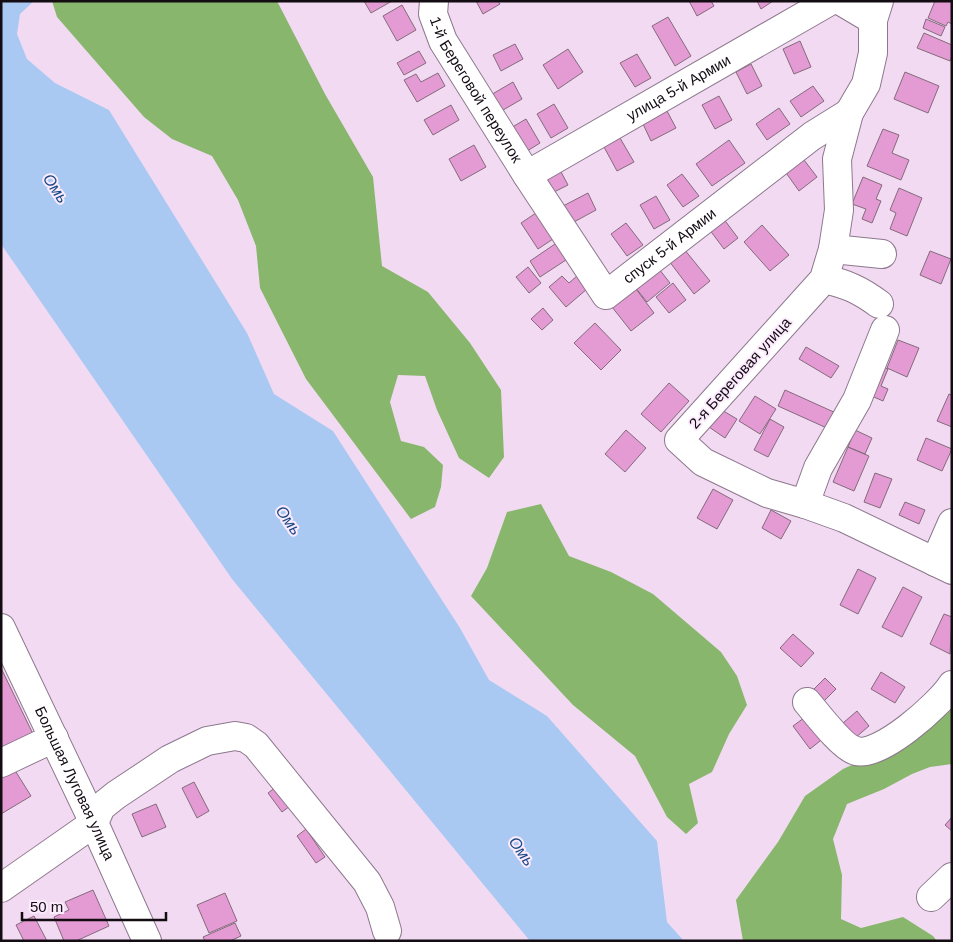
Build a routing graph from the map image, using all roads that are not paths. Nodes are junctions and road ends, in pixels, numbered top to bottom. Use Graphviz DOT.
graph roads {
  1 [pos="434,1"];
  2 [pos="830,1"];
  3 [pos="841,1"];
  4 [pos="876,11"];
  5 [pos="849,114"];
  6 [pos="528,175"];
  7 [pos="832,248"];
  8 [pos="882,254"];
  9 [pos="824,279"];
  10 [pos="879,304"];
  11 [pos="885,330"];
  12 [pos="805,504"];
  13 [pos="952,523"];
  14 [pos="944,566"];
  15 [pos="1,628"];
  16 [pos="952,685"];
  17 [pos="807,702"];
  18 [pos="54,738"];
  19 [pos="1,763"];
  20 [pos="94,823"];
  21 [pos="952,877"];
  22 [pos="1,888"];
  23 [pos="931,897"];
  24 [pos="387,931"];
  25 [pos="147,941"];
  1 -- 6 [label="street, 1-й Береговой переулок"];
  2 -- 6 [label="street, улица 5-й Армии"];
  3 -- 4 [label="street"];
  4 -- 5 [label="street, 2-я Береговая улица"];
  5 -- 6 [label="street, спуск 5-й Армии"];
  5 -- 7 [label="street, 2-я Береговая улица"];
  7 -- 8 [label="street"];
  7 -- 9 [label="street, 2-я Береговая улица"];
  9 -- 10 [label="street"];
  9 -- 12 [label="street, 2-я Береговая улица"];
  11 -- 12 [label="street"];
  12 -- 14 [label="street, 2-я Береговая улица"];
  13 -- 14 [label="street"];
  15 -- 18 [label="street, Большая Луговая улица"];
  16 -- 17 [label="street"];
  18 -- 19 [label="street"];
  18 -- 20 [label="street, Большая Луговая улица"];
  20 -- 22 [label="street"];
  20 -- 24 [label="street"];
  20 -- 25 [label="street, Большая Луговая улица"];
  21 -- 23 [label="street"];
}
